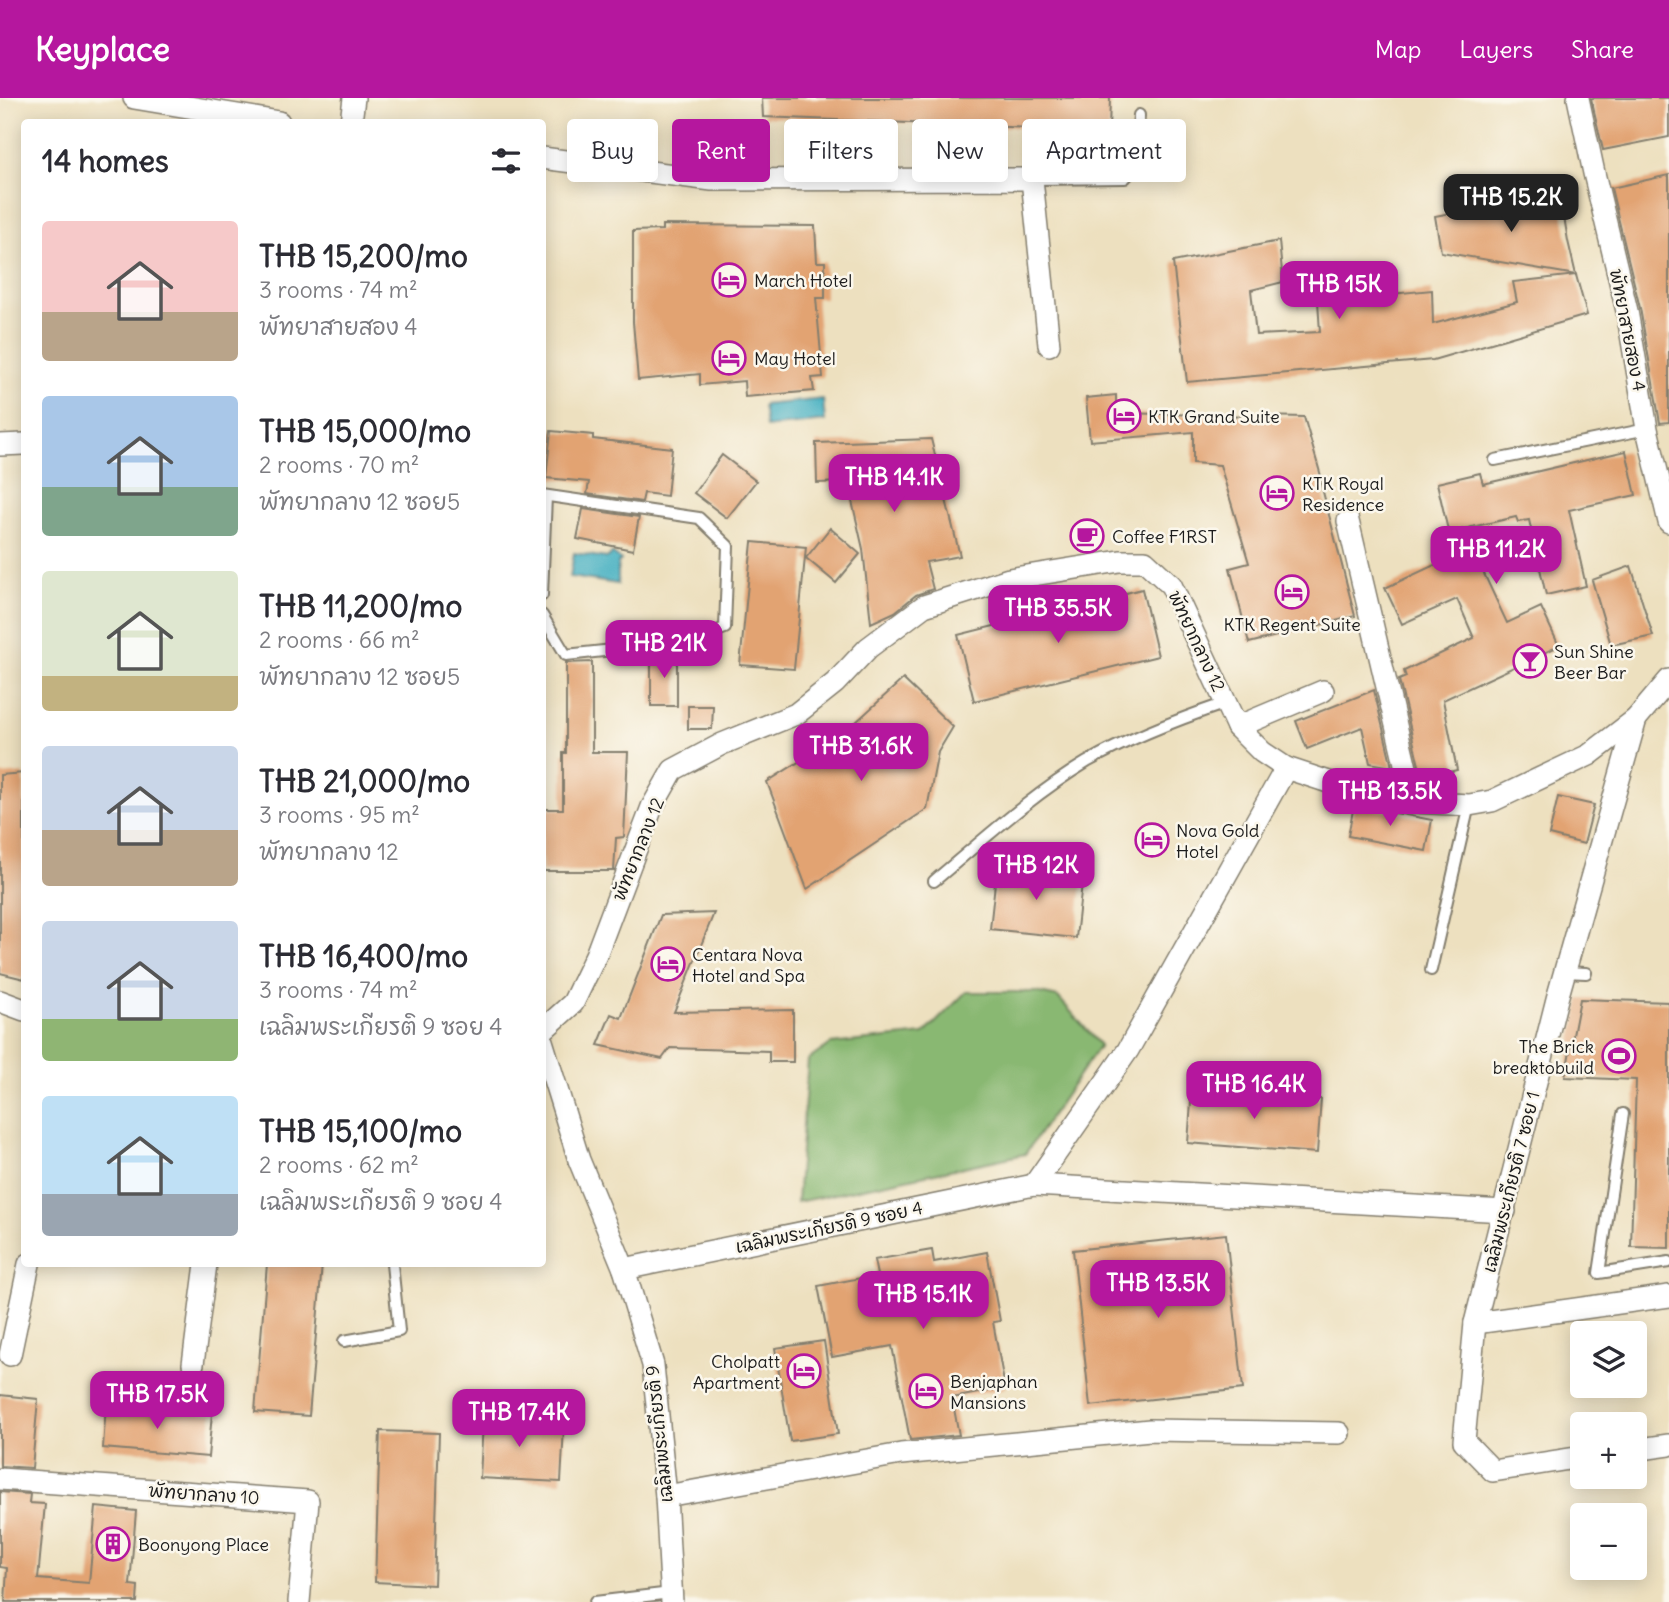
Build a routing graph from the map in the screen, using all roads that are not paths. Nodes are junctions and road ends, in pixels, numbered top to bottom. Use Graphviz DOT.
graph roads {
  1 [pos="134,98"];
  2 [pos="354,98"];
  3 [pos="1578,98"];
  4 [pos="1139,115"];
  5 [pos="261,119"];
  6 [pos="351,119"];
  7 [pos="1139,119"];
  8 [pos="546,159"];
  9 [pos="1022,179"];
  10 [pos="1032,182"];
  11 [pos="1049,345"];
  12 [pos="1647,429"];
  13 [pos="0,444"];
  14 [pos="21,444"];
  15 [pos="1495,460"];
  16 [pos="546,496"];
  17 [pos="1348,521"];
  18 [pos="1669,522"];
  19 [pos="546,622"];
  20 [pos="1669,680"];
  21 [pos="1323,691"];
  22 [pos="1226,703"];
  23 [pos="1636,719"];
  24 [pos="1237,727"];
  25 [pos="1286,768"];
  26 [pos="1414,802"];
  27 [pos="1469,804"];
  28 [pos="934,881"];
  29 [pos="1431,970"];
  30 [pos="1564,972"];
  31 [pos="1586,973"];
  32 [pos="0,1001"];
  33 [pos="21,1009"];
  34 [pos="546,1027"];
  35 [pos="546,1054"];
  36 [pos="1623,1114"];
  37 [pos="1034,1185"];
  38 [pos="1505,1211"];
  39 [pos="1669,1262"];
  40 [pos="28,1267"];
  41 [pos="206,1267"];
  42 [pos="392,1267"];
  43 [pos="624,1269"];
  44 [pos="1669,1296"];
  45 [pos="1475,1323"];
  46 [pos="344,1341"];
  47 [pos="10,1355"];
  48 [pos="192,1364"];
  49 [pos="1339,1433"];
  50 [pos="1669,1445"];
  51 [pos="1647,1448"];
  52 [pos="1570,1459"];
  53 [pos="0,1479"];
  54 [pos="666,1496"];
  55 [pos="671,1598"];
  56 [pos="299,1602"];
  57 [pos="595,1602"];
  1 -- 5 [label="street"];
  2 -- 6 [label="street"];
  3 -- 12 [label="street, พัทยาสายสอง 4"];
  4 -- 7 [label="lane"];
  8 -- 9 [label="street"];
  10 -- 11 [label="street"];
  12 -- 15 [label="lane"];
  12 -- 18 [label="street, พัทยาสายสอง 4"];
  13 -- 14 [label="street"];
  16 -- 19 [label="lane"];
  17 -- 26 [label="street"];
  20 -- 23 [label="street, พัทยากลาง 12"];
  21 -- 24 [label="street"];
  22 -- 24 [label="street, พัทยากลาง 12"];
  22 -- 28 [label="lane"];
  22 -- 34 [label="street, พัทยากลาง 12"];
  23 -- 27 [label="street, พัทยากลาง 12"];
  23 -- 30 [label="street, เฉลิมพระเกียรติ 7 ซอย 1"];
  24 -- 25 [label="street, พัทยากลาง 12"];
  25 -- 26 [label="street, พัทยากลาง 12"];
  25 -- 37 [label="street"];
  26 -- 27 [label="street, พัทยากลาง 12"];
  27 -- 29 [label="lane"];
  30 -- 31 [label="lane"];
  30 -- 38 [label="street, เฉลิมพระเกียรติ 7 ซอย 1"];
  32 -- 33 [label="street"];
  35 -- 43 [label="street, เฉลิมพระเกียรติ 9"];
  36 -- 39 [label="lane"];
  37 -- 38 [label="street, เฉลิมพระเกียรติ 9 ซอย 4"];
  37 -- 43 [label="street, เฉลิมพระเกียรติ 9 ซอย 4"];
  38 -- 45 [label="street, เฉลิมพระเกียรติ 7 ซอย 1"];
  40 -- 47 [label="street"];
  41 -- 48 [label="street"];
  42 -- 46 [label="lane"];
  43 -- 54 [label="street, เฉลิมพระเกียรติ 9"];
  44 -- 45 [label="street"];
  45 -- 52 [label="street, เฉลิมพระเกียรติ 7 ซอย 1"];
  49 -- 54 [label="street"];
  50 -- 51 [label="street"];
  53 -- 56 [label="street, พัทยากลาง 10"];
  54 -- 55 [label="street, เฉลิมพระเกียรติ 9"];
  55 -- 57 [label="lane"];
}
